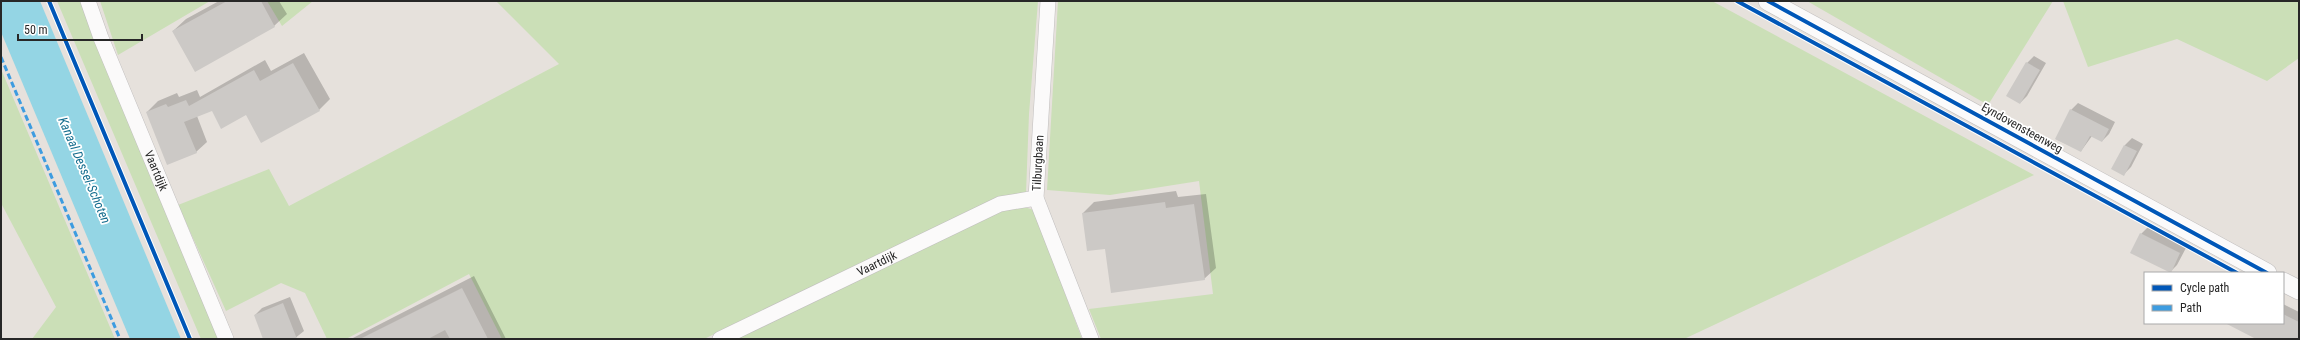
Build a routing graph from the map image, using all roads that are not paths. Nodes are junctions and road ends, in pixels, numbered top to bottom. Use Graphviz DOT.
graph roads {
  1 [pos="88,1"];
  2 [pos="1048,1"];
  3 [pos="1768,1"];
  4 [pos="1036,198"];
  5 [pos="2265,272"];
  6 [pos="2284,282"];
  7 [pos="2299,290"];
  8 [pos="226,339"];
  9 [pos="720,339"];
  10 [pos="1092,339"];
  1 -- 8 [label="street, Vaartdijk"];
  2 -- 4 [label="street, Tilburgbaan"];
  3 -- 5 [label="street, Eyndovensteenweg"];
  4 -- 9 [label="street, Vaartdijk"];
  4 -- 10 [label="street, Tilburgbaan"];
  6 -- 7 [label="street"];
}
